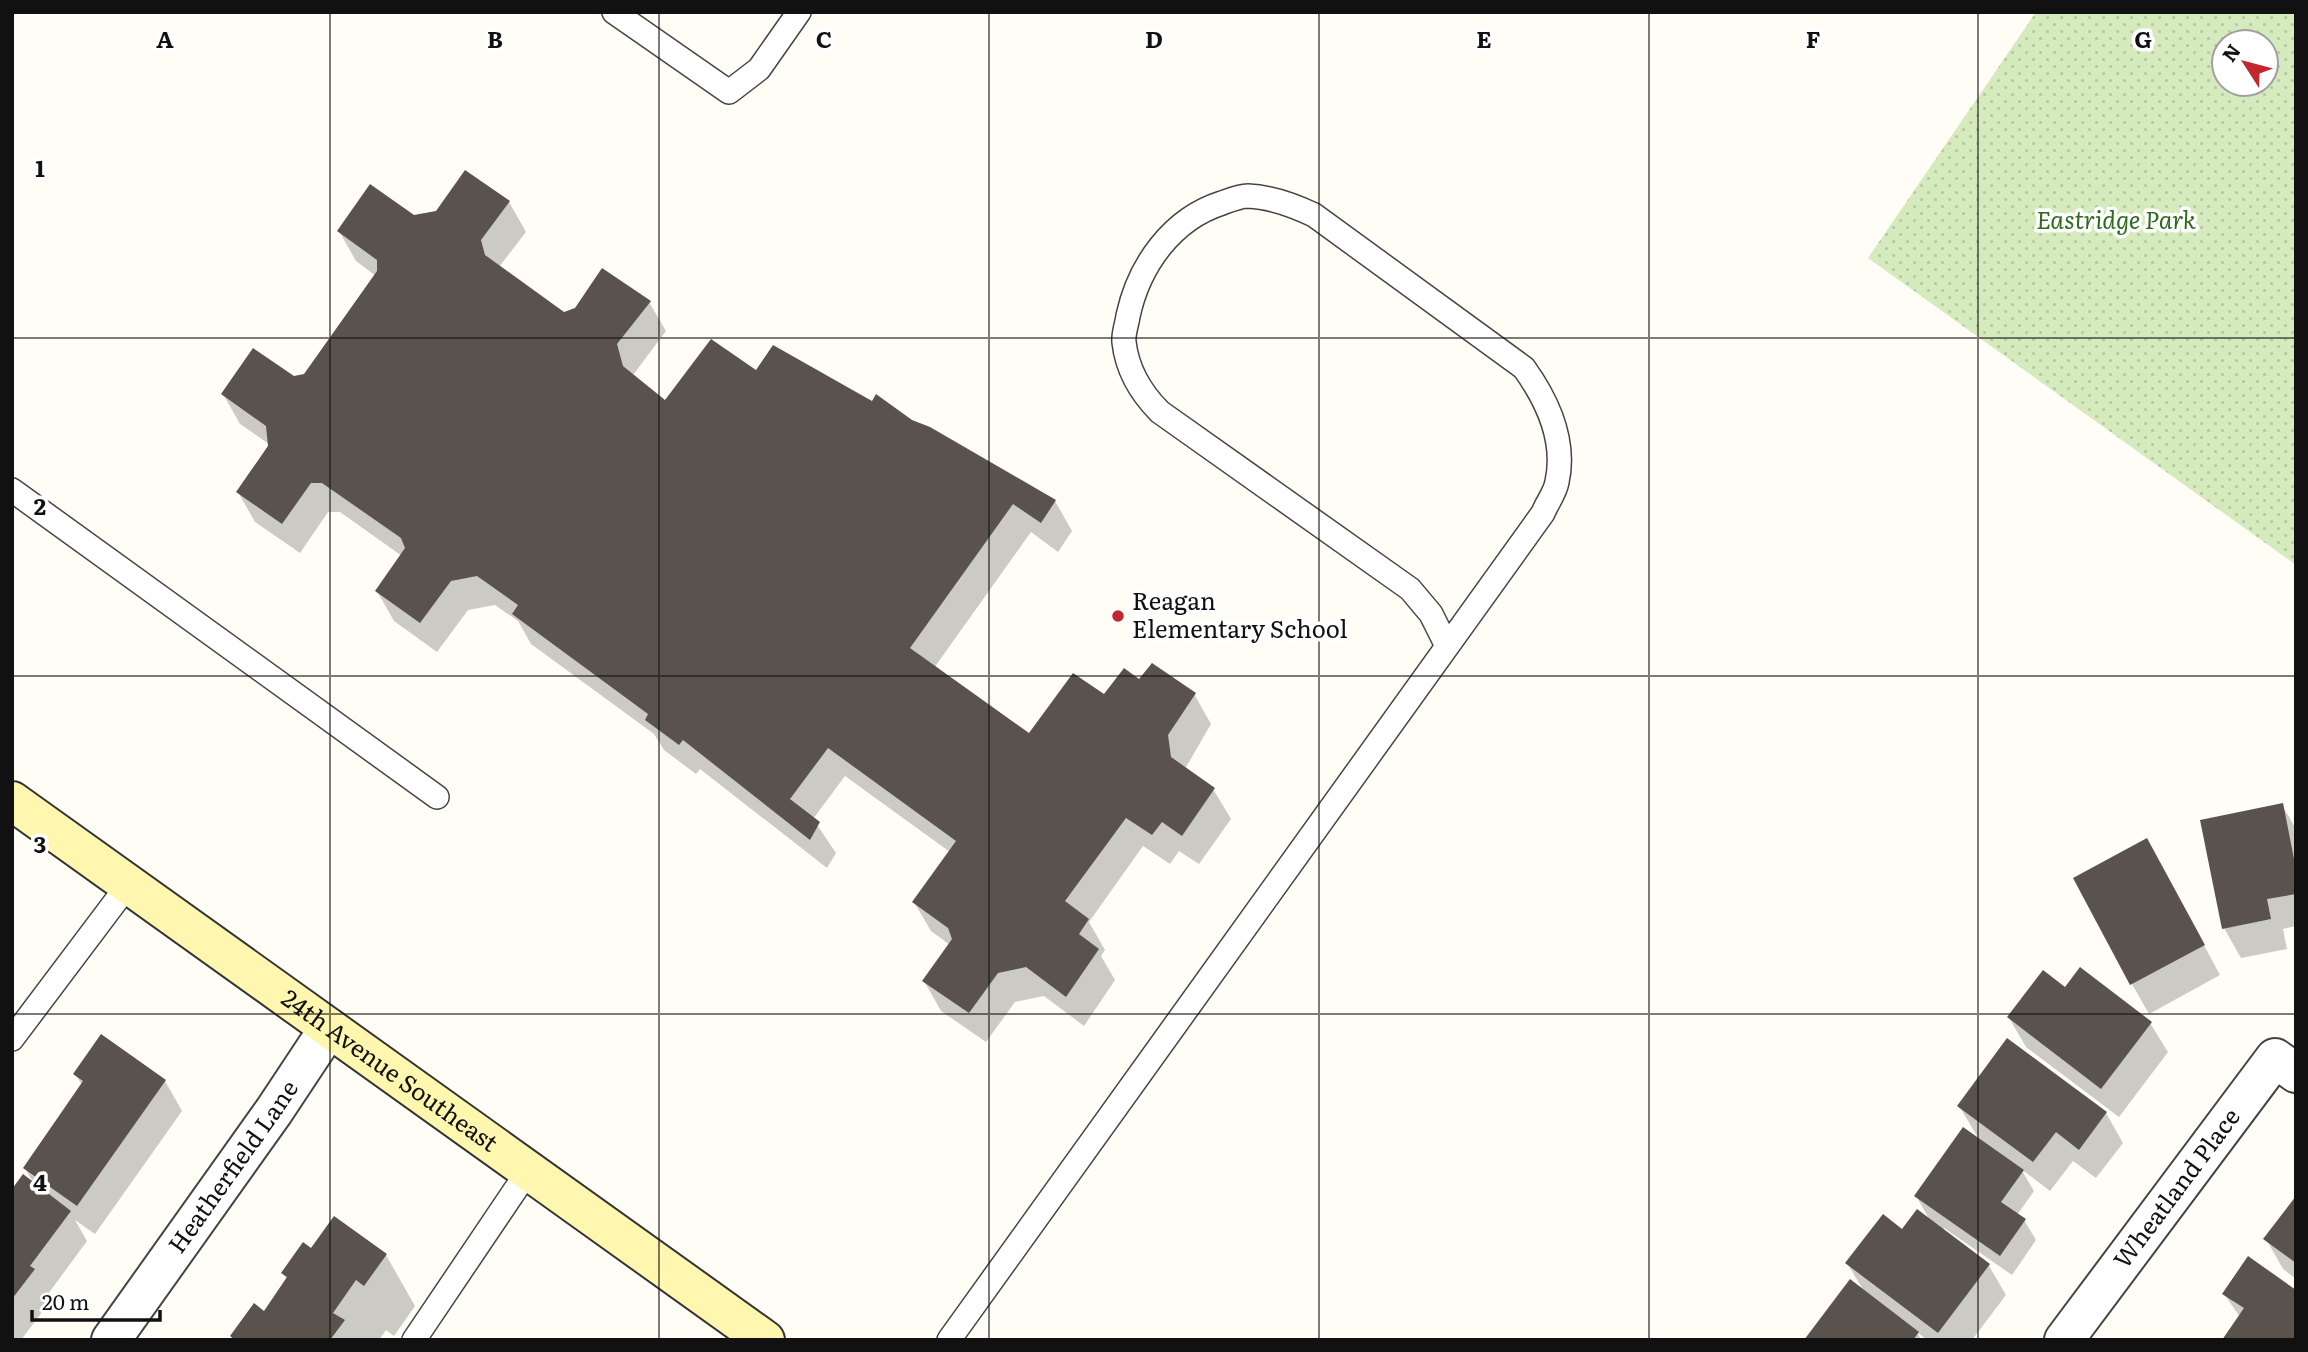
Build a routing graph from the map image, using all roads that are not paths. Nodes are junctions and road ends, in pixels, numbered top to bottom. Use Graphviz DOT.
graph roads {
  1 [pos="614,12"];
  2 [pos="799,12"];
  3 [pos="12,491"];
  4 [pos="1447,646"];
  5 [pos="437,797"];
  6 [pos="12,801"];
  7 [pos="128,885"];
  8 [pos="329,1028"];
  9 [pos="12,1039"];
  10 [pos="2296,1073"];
  11 [pos="528,1171"];
  12 [pos="111,1340"];
  13 [pos="414,1340"];
  14 [pos="765,1340"];
  15 [pos="949,1340"];
  16 [pos="2064,1340"];
  1 -- 2 [label="lane"];
  3 -- 5 [label="lane"];
  4 -- 4 [label="lane"];
  4 -- 15 [label="lane"];
  6 -- 7 [label="street, 24th Avenue Southeast"];
  7 -- 8 [label="street, 24th Avenue Southeast"];
  7 -- 9 [label="lane"];
  8 -- 11 [label="street, 24th Avenue Southeast"];
  8 -- 12 [label="street, Heatherfield Lane"];
  10 -- 16 [label="street, Wheatland Place"];
  11 -- 13 [label="lane"];
  11 -- 14 [label="street, 24th Avenue Southeast"];
}
